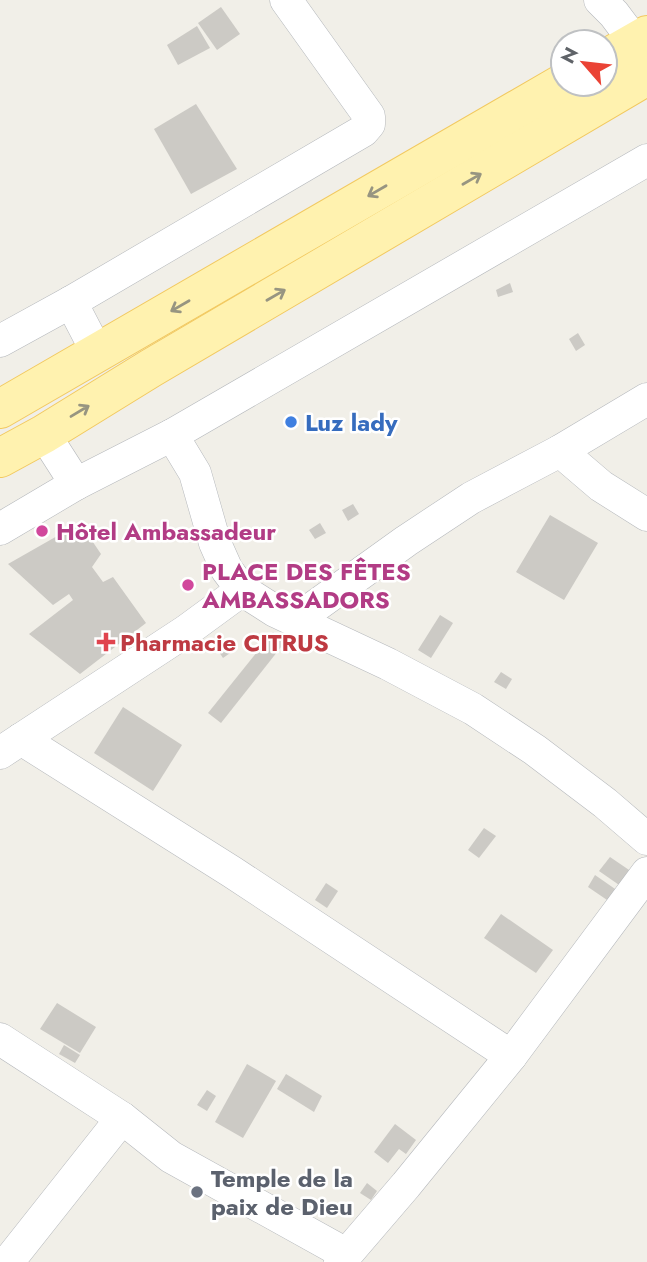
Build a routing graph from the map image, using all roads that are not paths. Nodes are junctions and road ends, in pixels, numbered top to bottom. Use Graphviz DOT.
graph roads {
  1 [pos="286,0"];
  2 [pos="600,0"];
  3 [pos="636,54"];
  4 [pos="549,91"];
  5 [pos="647,160"];
  6 [pos="71,302"];
  7 [pos="0,341"];
  8 [pos="98,354"];
  9 [pos="647,399"];
  10 [pos="0,410"];
  11 [pos="44,434"];
  12 [pos="172,435"];
  13 [pos="560,452"];
  14 [pos="0,458"];
  15 [pos="76,484"];
  16 [pos="647,515"];
  17 [pos="0,529"];
  18 [pos="242,590"];
  19 [pos="296,620"];
  20 [pos="11,746"];
  21 [pos="647,839"];
  22 [pos="647,873"];
  23 [pos="0,1039"];
  24 [pos="511,1056"];
  25 [pos="122,1118"];
  26 [pos="343,1258"];
  27 [pos="8,1262"];
  1 -- 6 [label="street"];
  2 -- 3 [label="street"];
  11 -- 3 [label="main road, one-way"];
  4 -- 8 [label="main road, one-way"];
  5 -- 12 [label="street"];
  6 -- 7 [label="street"];
  6 -- 8 [label="street"];
  8 -- 10 [label="main road"];
  9 -- 13 [label="street"];
  11 -- 14 [label="main road"];
  11 -- 15 [label="street"];
  12 -- 15 [label="street"];
  12 -- 18 [label="street"];
  13 -- 16 [label="street"];
  13 -- 19 [label="street"];
  15 -- 17 [label="street"];
  18 -- 19 [label="street"];
  18 -- 20 [label="street"];
  19 -- 21 [label="street"];
  20 -- 24 [label="street"];
  22 -- 24 [label="street"];
  23 -- 25 [label="street"];
  24 -- 26 [label="street"];
  25 -- 26 [label="street"];
  25 -- 27 [label="street"];
}
